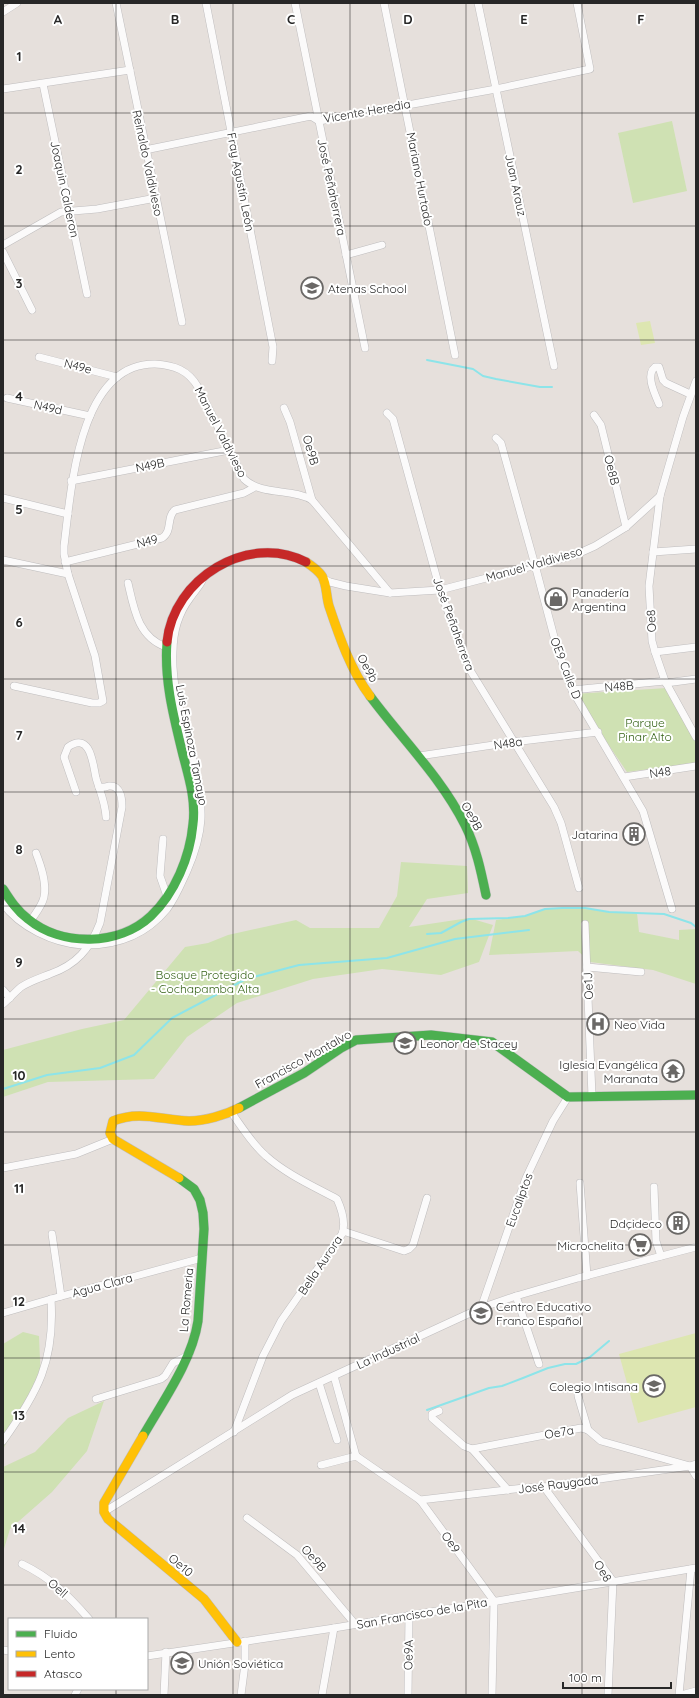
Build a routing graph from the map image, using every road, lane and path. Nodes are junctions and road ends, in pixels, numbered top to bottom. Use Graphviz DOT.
graph roads {
  1 [pos="17,3"];
  2 [pos="116,3"];
  3 [pos="206,3"];
  4 [pos="295,3"];
  5 [pos="384,3"];
  6 [pos="478,3"];
  7 [pos="577,3"];
  8 [pos="3,12"];
  9 [pos="130,70"];
  10 [pos="43,84"];
  11 [pos="496,88"];
  12 [pos="3,89"];
  13 [pos="406,105"];
  14 [pos="319,121"];
  15 [pos="232,132"];
  16 [pos="145,150"];
  17 [pos="156,198"];
  18 [pos="70,210"];
  19 [pos="3,244"];
  20 [pos="382,245"];
  21 [pos="3,252"];
  22 [pos="346,255"];
  23 [pos="87,294"];
  24 [pos="32,310"];
  25 [pos="182,322"];
  26 [pos="365,348"];
  27 [pos="455,355"];
  28 [pos="39,357"];
  29 [pos="272,361"];
  30 [pos="554,366"];
  31 [pos="117,377"];
  32 [pos="696,381"];
  33 [pos="690,394"];
  34 [pos="7,398"];
  35 [pos="659,404"];
  36 [pos="284,408"];
  37 [pos="387,413"];
  38 [pos="594,415"];
  39 [pos="90,416"];
  40 [pos="496,438"];
  41 [pos="229,450"];
  42 [pos="71,481"];
  43 [pos="255,487"];
  44 [pos="660,496"];
  45 [pos="3,498"];
  46 [pos="312,500"];
  47 [pos="68,514"];
  48 [pos="626,527"];
  49 [pos="696,549"];
  50 [pos="653,552"];
  51 [pos="3,560"];
  52 [pos="65,562"];
  53 [pos="535,565"];
  54 [pos="68,574"];
  55 [pos="204,576"];
  56 [pos="322,578"];
  57 [pos="128,583"];
  58 [pos="440,590"];
  59 [pos="390,592"];
  60 [pos="696,647"];
  61 [pos="166,648"];
  62 [pos="655,652"];
  63 [pos="696,679"];
  64 [pos="666,682"];
  65 [pos="14,686"];
  66 [pos="572,690"];
  67 [pos="598,732"];
  68 [pos="696,737"];
  69 [pos="184,742"];
  70 [pos="513,742"];
  71 [pos="419,756"];
  72 [pos="696,766"];
  73 [pos="624,777"];
  74 [pos="99,787"];
  75 [pos="76,792"];
  76 [pos="106,817"];
  77 [pos="163,839"];
  78 [pos="36,853"];
  79 [pos="578,888"];
  80 [pos="3,889"];
  81 [pos="486,895"];
  82 [pos="169,900"];
  83 [pos="3,904"];
  84 [pos="11,908"];
  85 [pos="672,910"];
  86 [pos="3,916"];
  87 [pos="29,923"];
  88 [pos="585,924"];
  89 [pos="92,942"];
  90 [pos="587,967"];
  91 [pos="641,972"];
  92 [pos="3,990"];
  93 [pos="10,998"];
  94 [pos="3,1004"];
  95 [pos="696,1095"];
  96 [pos="592,1096"];
  97 [pos="568,1097"];
  98 [pos="231,1112"];
  99 [pos="113,1139"];
  100 [pos="3,1168"];
  101 [pos="580,1183"];
  102 [pos="654,1187"];
  103 [pos="427,1198"];
  104 [pos="343,1231"];
  105 [pos="52,1234"];
  106 [pos="696,1247"];
  107 [pos="661,1256"];
  108 [pos="202,1258"];
  109 [pos="587,1276"];
  110 [pos="61,1296"];
  111 [pos="516,1296"];
  112 [pos="51,1298"];
  113 [pos="481,1308"];
  114 [pos="3,1313"];
  115 [pos="189,1355"];
  116 [pos="539,1364"];
  117 [pos="334,1376"];
  118 [pos="319,1383"];
  119 [pos="578,1396"];
  120 [pos="96,1399"];
  121 [pos="439,1411"];
  122 [pos="588,1430"];
  123 [pos="234,1432"];
  124 [pos="337,1440"];
  125 [pos="3,1441"];
  126 [pos="472,1449"];
  127 [pos="356,1456"];
  128 [pos="320,1465"];
  129 [pos="693,1465"];
  130 [pos="696,1476"];
  131 [pos="544,1487"];
  132 [pos="508,1490"];
  133 [pos="420,1500"];
  134 [pos="104,1512"];
  135 [pos="247,1518"];
  136 [pos="22,1564"];
  137 [pos="693,1569"];
  138 [pos="613,1581"];
  139 [pos="494,1601"];
  140 [pos="409,1615"];
  141 [pos="88,1618"];
  142 [pos="355,1624"];
  143 [pos="334,1628"];
  144 [pos="241,1641"];
  145 [pos="166,1652"];
  146 [pos="148,1656"];
  147 [pos="696,1691"];
  148 [pos="164,1695"];
  149 [pos="241,1695"];
  150 [pos="322,1695"];
  151 [pos="408,1695"];
  152 [pos="492,1695"];
  153 [pos="608,1695"];
  154 [pos="680,1695"];
  1 -- 8 [label="street"];
  2 -- 9 [label="street, Reinaldo Valdivieso"];
  3 -- 15 [label="street, Fray Agustín León"];
  4 -- 14 [label="street, José Peñaherrera"];
  5 -- 13 [label="street, Mariano Hurtado"];
  6 -- 11 [label="street, Juan Arauz"];
  7 -- 11 [label="street, Vicente Heredia"];
  9 -- 10 [label="street"];
  9 -- 16 [label="street, Reinaldo Valdivieso"];
  10 -- 12 [label="street"];
  10 -- 18 [label="street, Joaquin Calderon"];
  11 -- 13 [label="street, Vicente Heredia"];
  11 -- 30 [label="street, Juan Arauz"];
  13 -- 14 [label="street, Vicente Heredia"];
  13 -- 27 [label="street, Mariano Hurtado"];
  14 -- 15 [label="street, Vicente Heredia"];
  14 -- 22 [label="street, José Peñaherrera"];
  15 -- 16 [label="street, Vicente Heredia"];
  15 -- 29 [label="street, Fray Agustín León"];
  16 -- 17 [label="street, Reinaldo Valdivieso"];
  17 -- 18 [label="street"];
  17 -- 25 [label="street, Reinaldo Valdivieso"];
  18 -- 19 [label="street"];
  18 -- 23 [label="street, Joaquin Calderon"];
  20 -- 22 [label="street"];
  21 -- 24 [label="street"];
  22 -- 26 [label="street, José Peñaherrera"];
  28 -- 31 [label="street, N49e"];
  31 -- 39 [label="street, Manuel Valdivieso"];
  31 -- 41 [label="street, Manuel Valdivieso"];
  32 -- 33 [label="street"];
  33 -- 35 [label="street"];
  33 -- 44 [label="street"];
  34 -- 39 [label="street, N49d"];
  36 -- 46 [label="street, Oe9B"];
  37 -- 58 [label="street, José Peñaherrera"];
  38 -- 48 [label="street, Oe8B"];
  39 -- 42 [label="street, Manuel Valdivieso"];
  40 -- 53 [label="street, OE9 Calle D"];
  41 -- 42 [label="street, N49B"];
  41 -- 43 [label="street, Manuel Valdivieso"];
  42 -- 47 [label="street, Manuel Valdivieso"];
  43 -- 46 [label="street, Manuel Valdivieso"];
  43 -- 52 [label="street, N49"];
  44 -- 48 [label="street, Manuel Valdivieso"];
  44 -- 50 [label="street, Oe8"];
  45 -- 47 [label="street"];
  46 -- 59 [label="street"];
  47 -- 52 [label="street, Manuel Valdivieso"];
  48 -- 53 [label="street, Manuel Valdivieso"];
  49 -- 50 [label="street"];
  50 -- 62 [label="street, Oe8"];
  51 -- 54 [label="street"];
  52 -- 54 [label="street, Manuel Valdivieso"];
  53 -- 58 [label="street, Manuel Valdivieso"];
  53 -- 66 [label="street, OE9 Calle D"];
  54 -- 65 [label="street, Manuel Valdivieso"];
  55 -- 56 [label="street, Luis Espinoza Tamayo"];
  55 -- 61 [label="street, Luis Espinoza Tamayo"];
  55 -- 69 [label="street, Luis Espinoza Tamayo"];
  56 -- 59 [label="street, Manuel Valdivieso"];
  56 -- 71 [label="street, Oe9b"];
  57 -- 61 [label="street"];
  58 -- 59 [label="street, Manuel Valdivieso"];
  58 -- 70 [label="street, José Peñaherrera"];
  60 -- 62 [label="street"];
  61 -- 69 [label="street, Luis Espinoza Tamayo"];
  62 -- 64 [label="street, Oe8"];
  63 -- 64 [label="street, N48B"];
  64 -- 66 [label="street, N48B"];
  64 -- 68 [label="street, Oe8"];
  66 -- 67 [label="street, OE9 Calle D"];
  67 -- 70 [label="street, N48a"];
  67 -- 73 [label="street, OE9 Calle D"];
  69 -- 82 [label="street, Luis Espinoza Tamayo"];
  70 -- 71 [label="street, N48a"];
  70 -- 79 [label="street, José Peñaherrera"];
  71 -- 81 [label="street, Oe9B"];
  72 -- 73 [label="street, N48"];
  73 -- 85 [label="street, OE9 Calle D"];
  74 -- 75 [label="street"];
  74 -- 76 [label="street"];
  74 -- 89 [label="street"];
  77 -- 82 [label="street"];
  78 -- 87 [label="street"];
  80 -- 84 [label="street, Luis Espinoza Tamayo"];
  82 -- 89 [label="street, Luis Espinoza Tamayo"];
  83 -- 84 [label="street, Luis Espinoza Tamayo"];
  84 -- 86 [label="street"];
  84 -- 87 [label="street, Luis Espinoza Tamayo"];
  87 -- 89 [label="street, Luis Espinoza Tamayo"];
  88 -- 90 [label="street, Oe1J"];
  89 -- 93 [label="street"];
  90 -- 91 [label="street"];
  90 -- 96 [label="street, Oe1J"];
  92 -- 93 [label="street"];
  93 -- 94 [label="street"];
  95 -- 96 [label="street"];
  96 -- 97 [label="street"];
  97 -- 98 [label="street, Francisco Montalvo"];
  97 -- 113 [label="street, Eucaliptos"];
  98 -- 99 [label="street, Francisco Montalvo"];
  98 -- 104 [label="street, Bella Aurora"];
  99 -- 100 [label="street"];
  99 -- 108 [label="street, La Romeria"];
  101 -- 109 [label="street"];
  102 -- 107 [label="street"];
  103 -- 104 [label="street"];
  104 -- 123 [label="street, Bella Aurora"];
  105 -- 110 [label="street"];
  106 -- 107 [label="street, La Industrial"];
  107 -- 109 [label="street, La Industrial"];
  108 -- 110 [label="street, Agua Clara"];
  108 -- 115 [label="street, La Romeria"];
  109 -- 111 [label="street, La Industrial"];
  110 -- 112 [label="street, Agua Clara"];
  111 -- 113 [label="street, La Industrial"];
  111 -- 116 [label="street"];
  112 -- 114 [label="street, Agua Clara"];
  112 -- 125 [label="street"];
  113 -- 117 [label="street, La Industrial"];
  115 -- 120 [label="street"];
  115 -- 134 [label="street, La Romeria"];
  117 -- 118 [label="street, La Industrial"];
  117 -- 127 [label="street"];
  118 -- 123 [label="street, La Industrial"];
  118 -- 124 [label="street"];
  119 -- 122 [label="street"];
  121 -- 126 [label="street"];
  122 -- 126 [label="street, Oe7a"];
  122 -- 129 [label="street, Oe7a"];
  123 -- 134 [label="street, La Industrial"];
  126 -- 132 [label="street"];
  127 -- 128 [label="street"];
  127 -- 133 [label="street, Oe9"];
  129 -- 130 [label="street"];
  129 -- 131 [label="street, José Raygada"];
  131 -- 132 [label="street, José Raygada"];
  131 -- 138 [label="street, Oe8"];
  132 -- 133 [label="street, José Raygada"];
  133 -- 139 [label="street, Oe9"];
  134 -- 144 [label="street, Oe10"];
  135 -- 142 [label="street, Oe9B"];
  136 -- 141 [label="street, Oell"];
  137 -- 138 [label="street, San Francisco de la Pita"];
  137 -- 154 [label="street"];
  138 -- 139 [label="street, San Francisco de la Pita"];
  138 -- 153 [label="street, Oe8"];
  139 -- 140 [label="street, San Francisco de la Pita"];
  139 -- 152 [label="street"];
  140 -- 142 [label="street, San Francisco de la Pita"];
  140 -- 151 [label="street, Oe9A"];
  142 -- 143 [label="street, San Francisco de la Pita"];
  143 -- 144 [label="street, San Francisco de la Pita"];
  143 -- 150 [label="street"];
  144 -- 145 [label="street, San Francisco de la Pita"];
  144 -- 149 [label="street"];
  145 -- 146 [label="street, San Francisco de la Pita"];
  145 -- 148 [label="street"];
  147 -- 154 [label="street"];
}
